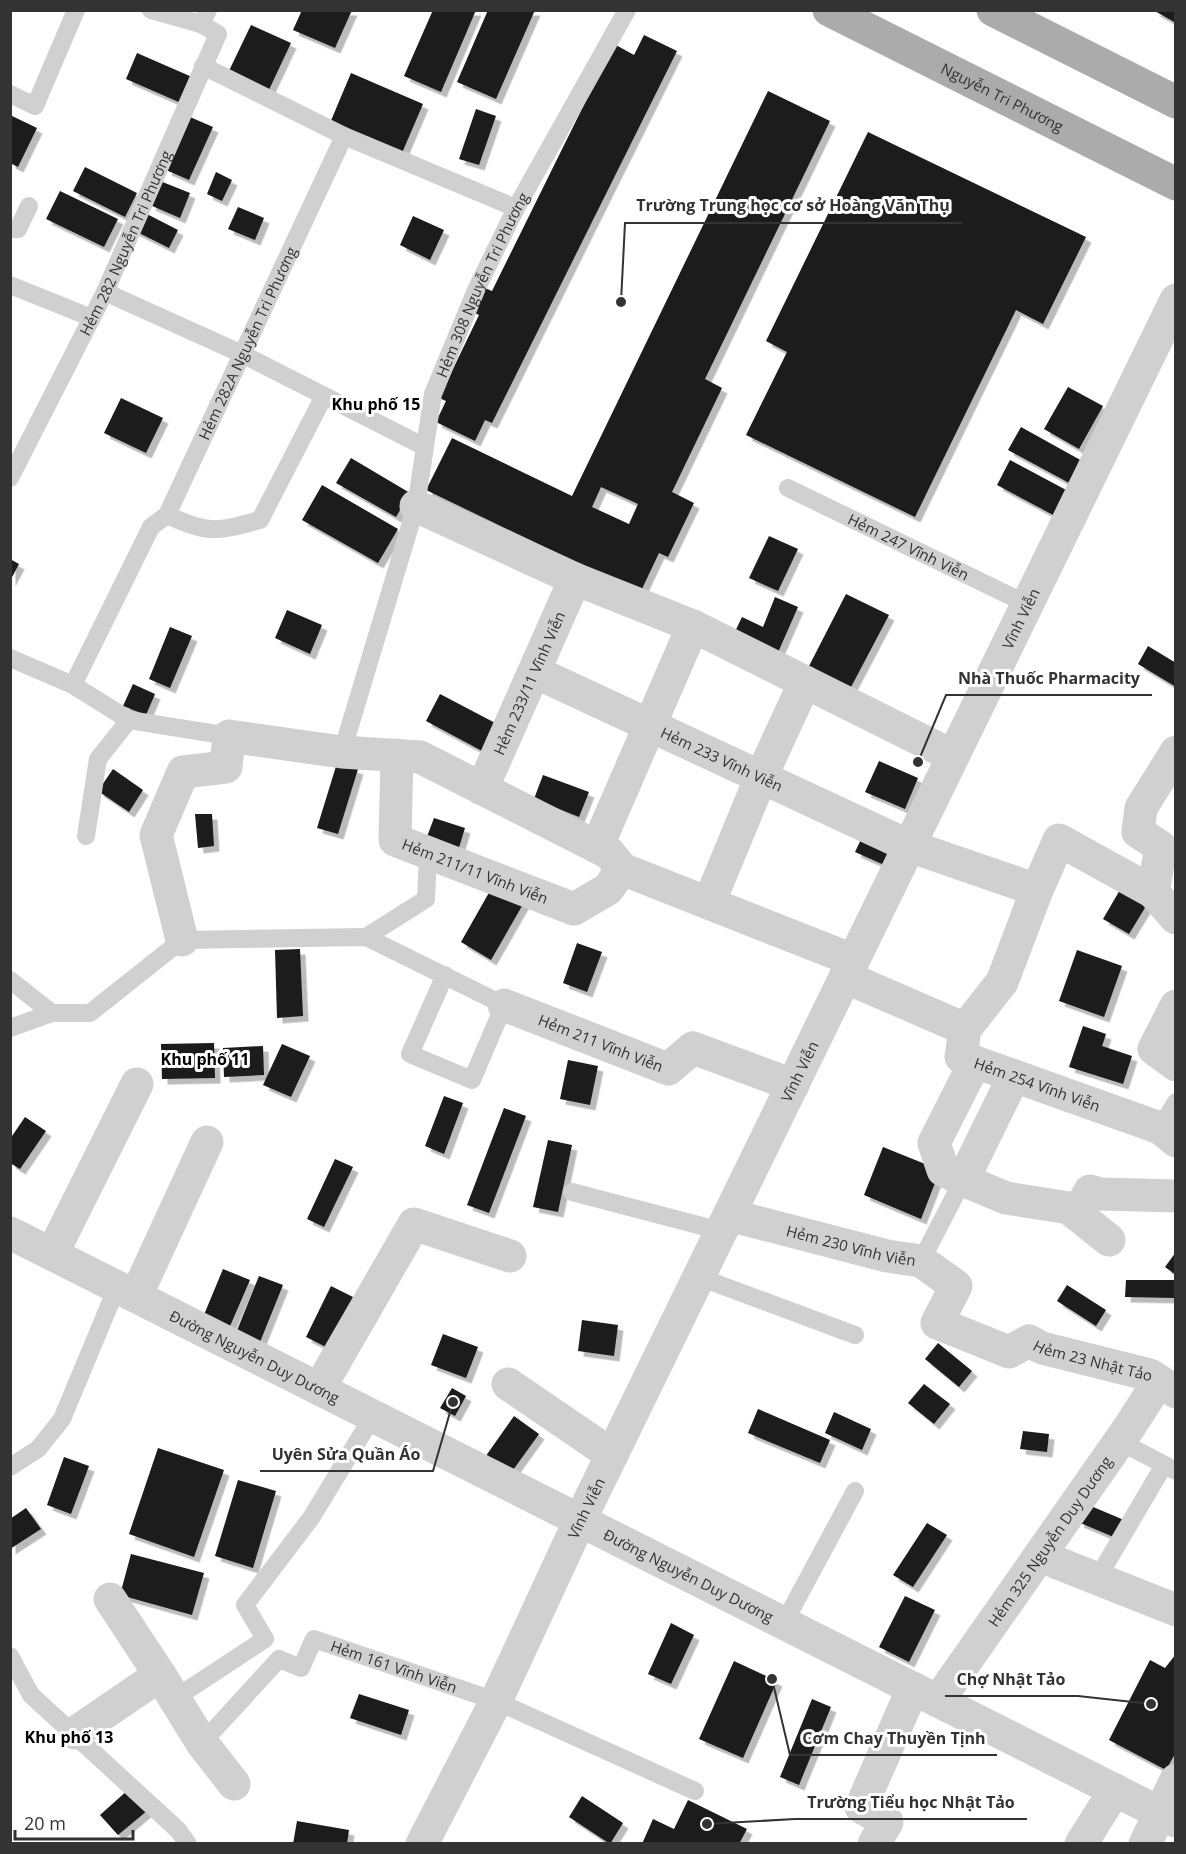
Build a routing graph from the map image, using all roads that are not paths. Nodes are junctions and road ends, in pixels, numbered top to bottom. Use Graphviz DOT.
graph roads {
  1 [pos="76,10"];
  2 [pos="151,10"];
  3 [pos="627,10"];
  4 [pos="828,10"];
  5 [pos="993,10"];
  6 [pos="205,17"];
  7 [pos="203,66"];
  8 [pos="10,94"];
  9 [pos="1176,102"];
  10 [pos="344,136"];
  11 [pos="1176,184"];
  12 [pos="29,206"];
  13 [pos="516,208"];
  14 [pos="10,229"];
  15 [pos="10,285"];
  16 [pos="105,292"];
  17 [pos="1176,300"];
  18 [pos="92,318"];
  19 [pos="1168,335"];
  20 [pos="242,354"];
  21 [pos="324,396"];
  22 [pos="423,446"];
  23 [pos="10,478"];
  24 [pos="788,488"];
  25 [pos="416,506"];
  26 [pos="167,515"];
  27 [pos="575,579"];
  28 [pos="1027,604"];
  29 [pos="693,626"];
  30 [pos="10,658"];
  31 [pos="535,672"];
  32 [pos="805,682"];
  33 [pos="73,685"];
  34 [pos="129,720"];
  35 [pos="650,725"];
  36 [pos="230,736"];
  37 [pos="342,752"];
  38 [pos="1176,752"];
  39 [pos="397,755"];
  40 [pos="953,756"];
  41 [pos="761,777"];
  42 [pos="482,789"];
  43 [pos="86,836"];
  44 [pos="909,846"];
  45 [pos="597,847"];
  46 [pos="428,853"];
  47 [pos="622,869"];
  48 [pos="1037,890"];
  49 [pos="1152,892"];
  50 [pos="708,903"];
  51 [pos="1176,918"];
  52 [pos="366,937"];
  53 [pos="182,940"];
  54 [pos="849,968"];
  55 [pos="445,975"];
  56 [pos="10,980"];
  57 [pos="504,1005"];
  58 [pos="1176,1006"];
  59 [pos="52,1012"];
  60 [pos="10,1028"];
  61 [pos="965,1029"];
  62 [pos="975,1062"];
  63 [pos="1176,1065"];
  64 [pos="1014,1076"];
  65 [pos="137,1084"];
  66 [pos="793,1085"];
  67 [pos="1170,1124"];
  68 [pos="207,1142"];
  69 [pos="963,1180"];
  70 [pos="572,1192"];
  71 [pos="1176,1196"];
  72 [pos="1077,1214"];
  73 [pos="725,1223"];
  74 [pos="10,1233"];
  75 [pos="1109,1240"];
  76 [pos="52,1254"];
  77 [pos="510,1256"];
  78 [pos="921,1261"];
  79 [pos="699,1276"];
  80 [pos="126,1292"];
  81 [pos="855,1335"];
  82 [pos="1009,1352"];
  83 [pos="508,1383"];
  84 [pos="1167,1387"];
  85 [pos="320,1389"];
  86 [pos="373,1416"];
  87 [pos="1119,1441"];
  88 [pos="612,1455"];
  89 [pos="10,1467"];
  90 [pos="1170,1468"];
  91 [pos="855,1491"];
  92 [pos="580,1520"];
  93 [pos="1040,1556"];
  94 [pos="1097,1579"];
  95 [pos="110,1599"];
  96 [pos="1176,1610"];
  97 [pos="784,1623"];
  98 [pos="10,1656"];
  99 [pos="167,1687"];
  100 [pos="925,1694"];
  101 [pos="496,1701"];
  102 [pos="75,1733"];
  103 [pos="202,1743"];
  104 [pos="1176,1780"];
  105 [pos="234,1784"];
  106 [pos="1114,1790"];
  107 [pos="695,1791"];
  108 [pos="1168,1817"];
  109 [pos="426,1842"];
  110 [pos="188,1844"];
  111 [pos="874,1844"];
  112 [pos="1082,1844"];
  113 [pos="1145,1844"];
  1 -- 8 [label="lane"];
  2 -- 6 [label="lane"];
  3 -- 13 [label="lane, Hẻm 308 Nguyễn Tri Phương"];
  4 -- 11 [label="main road, Nguyễn Tri Phương"];
  5 -- 9 [label="main road"];
  6 -- 7 [label="lane, Hẻm 282 Nguyễn Tri Phương"];
  7 -- 10 [label="lane"];
  7 -- 16 [label="lane, Hẻm 282 Nguyễn Tri Phương"];
  10 -- 13 [label="lane"];
  10 -- 20 [label="lane, Hẻm 282A Nguyễn Tri Phương"];
  12 -- 14 [label="lane"];
  13 -- 22 [label="lane, Hẻm 308 Nguyễn Tri Phương"];
  15 -- 18 [label="lane"];
  16 -- 18 [label="lane, Hẻm 282 Nguyễn Tri Phương"];
  16 -- 20 [label="lane"];
  17 -- 19 [label="street, Vĩnh Viễn"];
  18 -- 23 [label="lane, Hẻm 282 Nguyễn Tri Phương"];
  19 -- 28 [label="street, Vĩnh Viễn"];
  20 -- 21 [label="lane"];
  20 -- 26 [label="lane, Hẻm 282A Nguyễn Tri Phương"];
  21 -- 22 [label="lane"];
  21 -- 26 [label="lane"];
  22 -- 25 [label="lane, Hẻm 308 Nguyễn Tri Phương"];
  24 -- 28 [label="lane, Hẻm 247 Vĩnh Viễn"];
  25 -- 27 [label="street"];
  25 -- 37 [label="lane, Hẻm 308 Nguyễn Tri Phương"];
  26 -- 33 [label="lane, Hẻm 282A Nguyễn Tri Phương"];
  27 -- 29 [label="street"];
  27 -- 31 [label="street, Hẻm 233/11 Vĩnh Viễn"];
  28 -- 40 [label="street, Vĩnh Viễn"];
  29 -- 32 [label="street"];
  29 -- 35 [label="street"];
  30 -- 33 [label="lane"];
  31 -- 35 [label="street, Hẻm 233 Vĩnh Viễn"];
  31 -- 42 [label="street, Hẻm 233/11 Vĩnh Viễn"];
  32 -- 40 [label="street"];
  32 -- 41 [label="street"];
  33 -- 34 [label="lane"];
  34 -- 36 [label="lane"];
  34 -- 43 [label="lane"];
  35 -- 41 [label="street, Hẻm 233 Vĩnh Viễn"];
  35 -- 45 [label="street"];
  36 -- 37 [label="street"];
  36 -- 53 [label="street"];
  37 -- 39 [label="street"];
  38 -- 49 [label="street"];
  39 -- 42 [label="street"];
  39 -- 46 [label="street, Hẻm 211/11 Vĩnh Viễn"];
  40 -- 44 [label="street, Vĩnh Viễn"];
  41 -- 44 [label="street, Hẻm 233 Vĩnh Viễn"];
  41 -- 50 [label="street"];
  42 -- 45 [label="street"];
  44 -- 48 [label="street, Hẻm 233 Vĩnh Viễn"];
  44 -- 54 [label="street, Vĩnh Viễn"];
  45 -- 47 [label="street"];
  46 -- 47 [label="street, Hẻm 211/11 Vĩnh Viễn"];
  46 -- 52 [label="lane"];
  47 -- 50 [label="street"];
  48 -- 49 [label="street"];
  48 -- 61 [label="street"];
  49 -- 51 [label="street"];
  50 -- 54 [label="street"];
  52 -- 53 [label="lane"];
  52 -- 55 [label="lane"];
  53 -- 59 [label="lane"];
  54 -- 61 [label="street"];
  54 -- 66 [label="street, Vĩnh Viễn"];
  55 -- 57 [label="lane"];
  55 -- 57 [label="lane"];
  56 -- 59 [label="lane"];
  57 -- 66 [label="street, Hẻm 211 Vĩnh Viễn"];
  58 -- 63 [label="street"];
  59 -- 60 [label="lane"];
  61 -- 62 [label="street, Hẻm 254 Vĩnh Viễn"];
  62 -- 64 [label="street, Hẻm 254 Vĩnh Viễn"];
  62 -- 69 [label="street"];
  64 -- 67 [label="street, Hẻm 254 Vĩnh Viễn"];
  64 -- 69 [label="street"];
  65 -- 76 [label="street"];
  66 -- 73 [label="street, Vĩnh Viễn"];
  68 -- 80 [label="street"];
  69 -- 72 [label="street"];
  69 -- 78 [label="lane"];
  70 -- 73 [label="lane"];
  71 -- 72 [label="street"];
  72 -- 75 [label="street"];
  73 -- 78 [label="street, Hẻm 230 Vĩnh Viễn"];
  73 -- 79 [label="street, Vĩnh Viễn"];
  74 -- 76 [label="street, Đường Nguyễn Duy Dương"];
  76 -- 80 [label="street, Đường Nguyễn Duy Dương"];
  77 -- 85 [label="street"];
  78 -- 82 [label="street, Hẻm 230 Vĩnh Viễn"];
  79 -- 81 [label="lane"];
  79 -- 88 [label="street, Vĩnh Viễn"];
  80 -- 85 [label="street, Đường Nguyễn Duy Dương"];
  80 -- 89 [label="lane"];
  82 -- 84 [label="street, Hẻm 23 Nhật Tảo"];
  83 -- 88 [label="street"];
  84 -- 87 [label="street, Hẻm 325 Nguyễn Duy Dương"];
  85 -- 86 [label="street, Đường Nguyễn Duy Dương"];
  86 -- 92 [label="street, Đường Nguyễn Duy Dương"];
  86 -- 99 [label="lane"];
  87 -- 90 [label="lane"];
  87 -- 93 [label="street, Hẻm 325 Nguyễn Duy Dương"];
  88 -- 92 [label="street, Vĩnh Viễn"];
  90 -- 94 [label="lane"];
  91 -- 97 [label="lane"];
  92 -- 97 [label="street, Đường Nguyễn Duy Dương"];
  92 -- 101 [label="street, Vĩnh Viễn"];
  93 -- 94 [label="street"];
  93 -- 100 [label="street, Hẻm 325 Nguyễn Duy Dương"];
  94 -- 96 [label="street"];
  95 -- 99 [label="street"];
  97 -- 100 [label="street, Đường Nguyễn Duy Dương"];
  98 -- 102 [label="lane"];
  99 -- 102 [label="street"];
  99 -- 103 [label="street"];
  100 -- 106 [label="street, Đường Nguyễn Duy Dương"];
  100 -- 111 [label="street, Hẻm 325 Nguyễn Duy Dương"];
  101 -- 103 [label="lane, Hẻm 161 Vĩnh Viễn"];
  101 -- 107 [label="lane"];
  101 -- 109 [label="street, Vĩnh Viễn"];
  102 -- 110 [label="lane"];
  103 -- 105 [label="street"];
  104 -- 108 [label="street"];
  106 -- 108 [label="street, Đường Nguyễn Duy Dương"];
  106 -- 112 [label="street"];
  108 -- 113 [label="street"];
}
